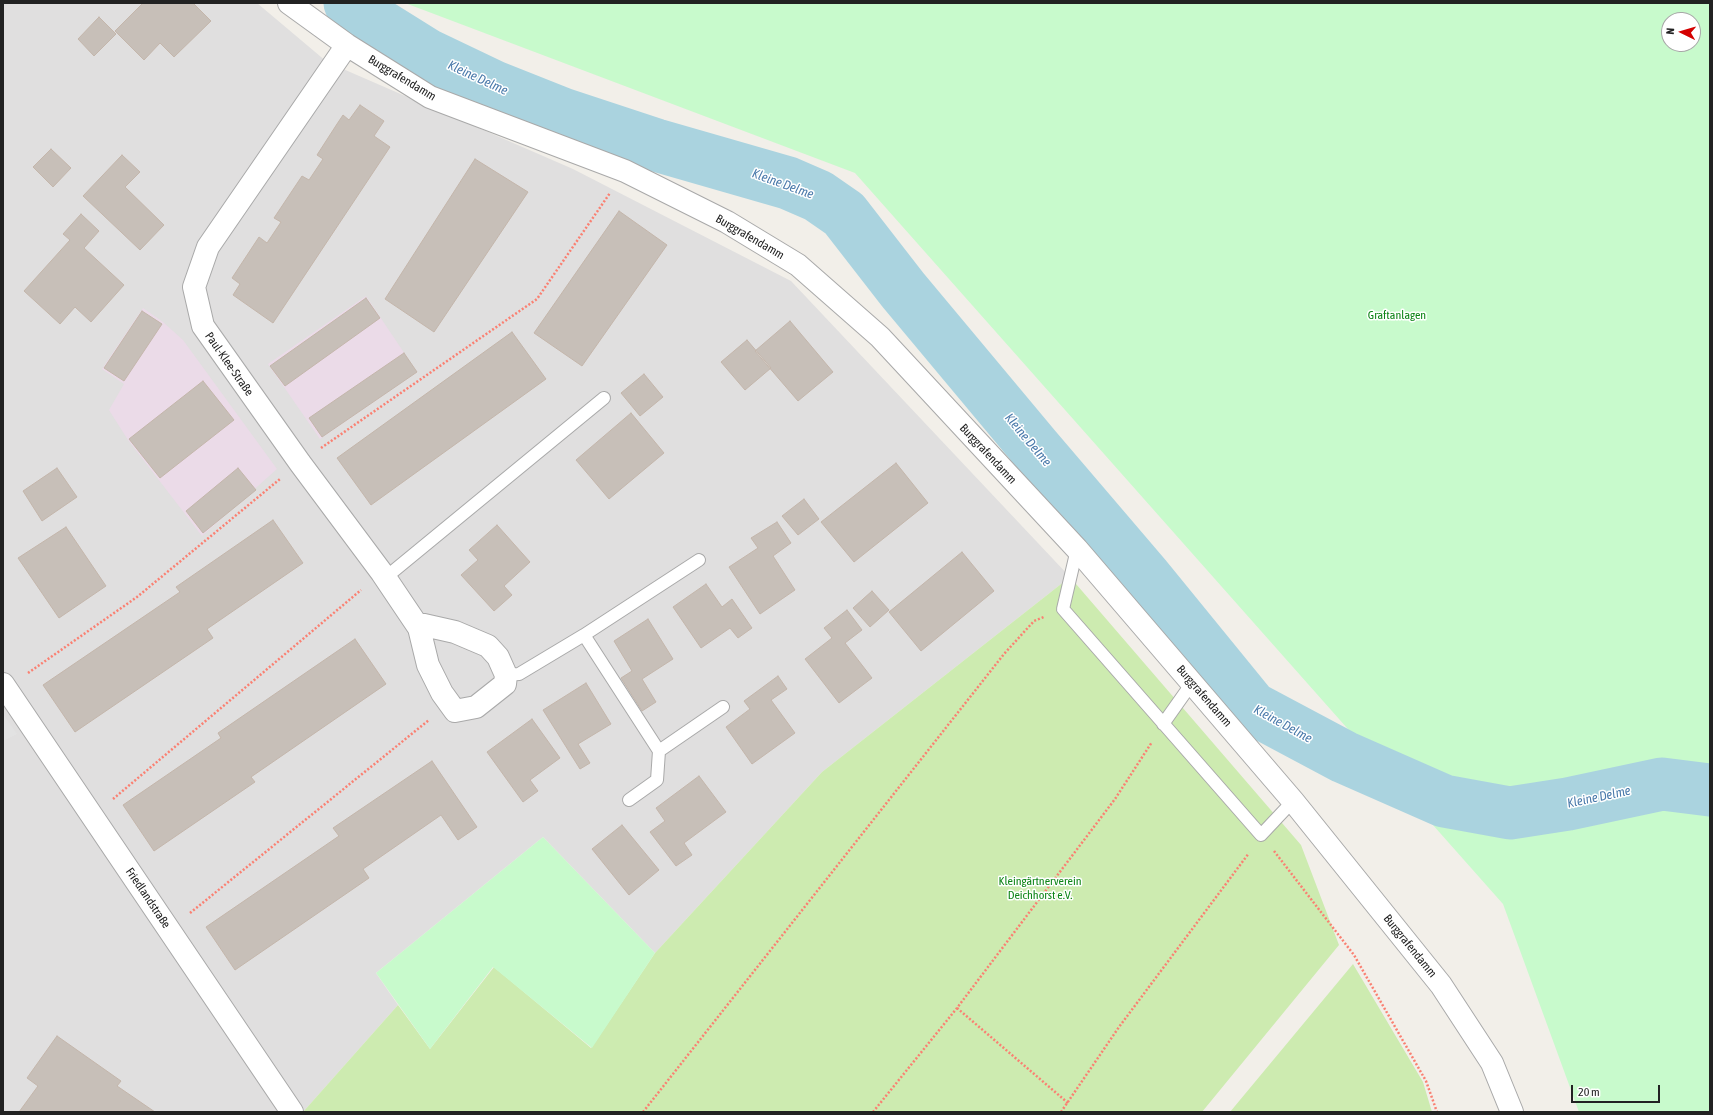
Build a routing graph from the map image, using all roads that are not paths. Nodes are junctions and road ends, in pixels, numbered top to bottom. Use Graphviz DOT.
graph roads {
  1 [pos="289,3"];
  2 [pos="347,45"];
  3 [pos="604,398"];
  4 [pos="1077,549"];
  5 [pos="698,560"];
  6 [pos="383,575"];
  7 [pos="419,628"];
  8 [pos="584,635"];
  9 [pos="506,675"];
  10 [pos="1192,683"];
  11 [pos="4,686"];
  12 [pos="723,707"];
  13 [pos="1163,724"];
  14 [pos="659,751"];
  15 [pos="629,800"];
  16 [pos="1293,801"];
  17 [pos="292,1112"];
  18 [pos="1512,1112"];
  1 -- 2 [label="street, Burggrafendamm"];
  2 -- 4 [label="street, Burggrafendamm"];
  2 -- 6 [label="street, Paul-Klee-Straße"];
  3 -- 6 [label="lane"];
  4 -- 10 [label="street, Burggrafendamm"];
  4 -- 13 [label="lane"];
  5 -- 8 [label="lane"];
  6 -- 7 [label="street, Paul-Klee-Straße"];
  7 -- 9 [label="street"];
  7 -- 9 [label="street, Paul-Klee-Straße"];
  8 -- 9 [label="lane"];
  8 -- 14 [label="lane"];
  10 -- 13 [label="lane"];
  10 -- 16 [label="street, Burggrafendamm"];
  11 -- 17 [label="street, Friedlandstraße"];
  12 -- 14 [label="lane"];
  13 -- 16 [label="lane"];
  14 -- 15 [label="lane"];
  16 -- 18 [label="street, Burggrafendamm"];
}
